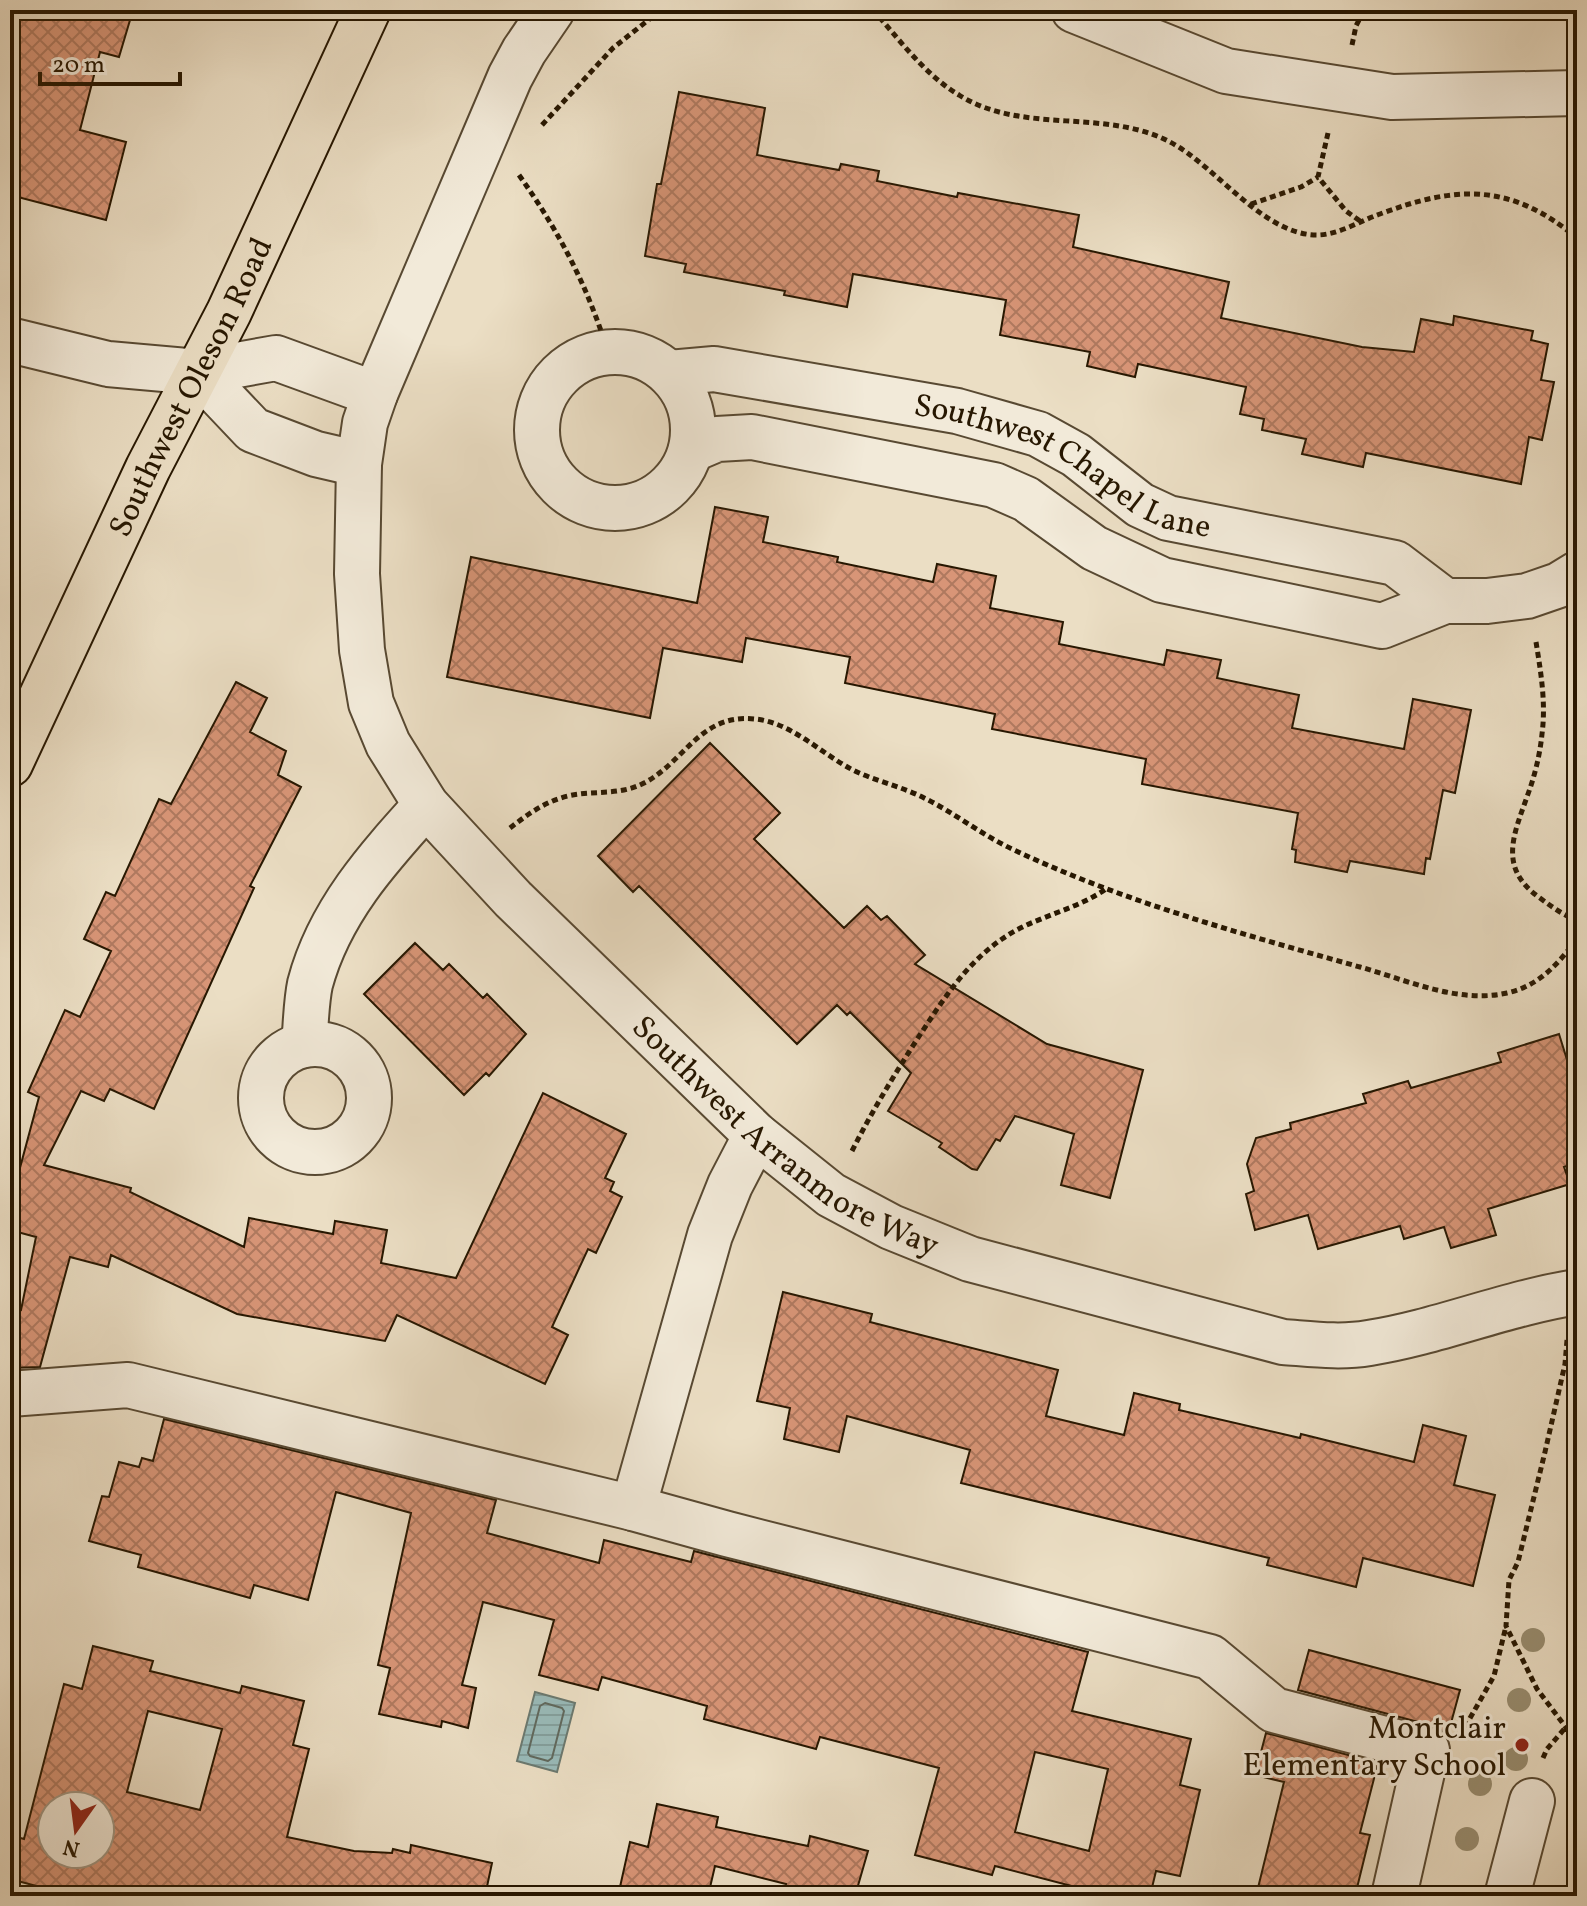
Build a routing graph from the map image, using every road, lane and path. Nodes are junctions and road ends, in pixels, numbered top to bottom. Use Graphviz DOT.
graph roads {
  1 [pos="368,10"];
  2 [pos="552,10"];
  3 [pos="661,10"];
  4 [pos="873,10"];
  5 [pos="885,10"];
  6 [pos="1074,10"];
  7 [pos="1364,10"];
  8 [pos="884,21"];
  9 [pos="1352,46"];
  10 [pos="1577,93"];
  11 [pos="1330,122"];
  12 [pos="536,132"];
  13 [pos="478,153"];
  14 [pos="1318,177"];
  15 [pos="1251,204"];
  16 [pos="1360,221"];
  17 [pos="1577,238"];
  18 [pos="10,340"];
  19 [pos="608,352"];
  20 [pos="198,372"];
  21 [pos="669,373"];
  22 [pos="375,394"];
  23 [pos="691,450"];
  24 [pos="359,464"];
  25 [pos="1577,574"];
  26 [pos="1527,596"];
  27 [pos="1445,601"];
  28 [pos="10,764"];
  29 [pos="426,805"];
  30 [pos="480,866"];
  31 [pos="1106,888"];
  32 [pos="1577,920"];
  33 [pos="1577,939"];
  34 [pos="304,1045"];
  35 [pos="756,1135"];
  36 [pos="831,1195"];
  37 [pos="1572,1312"];
  38 [pos="10,1394"];
  39 [pos="633,1508"];
  40 [pos="1506,1626"];
  41 [pos="1577,1742"];
  42 [pos="1427,1750"];
  43 [pos="1532,1801"];
  44 [pos="1394,1896"];
  45 [pos="1507,1896"];
  1 -- 20 [label="main road, Southwest Oleson Road"];
  2 -- 13 [label="street, Southwest Arranmore Way"];
  3 -- 12 [label="path"];
  4 -- 8 [label="path"];
  5 -- 8 [label="path"];
  6 -- 10 [label="street"];
  7 -- 9 [label="path"];
  8 -- 15 [label="path"];
  11 -- 14 [label="path"];
  13 -- 19 [label="path"];
  13 -- 22 [label="street, Southwest Arranmore Way"];
  14 -- 15 [label="path"];
  14 -- 16 [label="path"];
  15 -- 16 [label="path"];
  16 -- 17 [label="path"];
  18 -- 20 [label="street"];
  19 -- 21 [label="street"];
  19 -- 23 [label="street"];
  20 -- 22 [label="street"];
  20 -- 24 [label="street"];
  20 -- 28 [label="main road, Southwest Oleson Road"];
  21 -- 23 [label="street"];
  21 -- 27 [label="street, Southwest Chapel Lane"];
  22 -- 24 [label="street, Southwest Arranmore Way"];
  23 -- 27 [label="street, Southwest Chapel Lane"];
  24 -- 29 [label="street, Southwest Arranmore Way"];
  25 -- 26 [label="street, Southwest Chapel Lane"];
  26 -- 27 [label="street, Southwest Chapel Lane"];
  26 -- 32 [label="path"];
  29 -- 30 [label="street, Southwest Arranmore Way"];
  29 -- 34 [label="street"];
  30 -- 31 [label="path"];
  30 -- 35 [label="street, Southwest Arranmore Way"];
  31 -- 33 [label="path"];
  31 -- 36 [label="path"];
  35 -- 36 [label="street, Southwest Arranmore Way"];
  35 -- 39 [label="street"];
  36 -- 37 [label="street, Southwest Arranmore Way"];
  37 -- 40 [label="path"];
  38 -- 39 [label="street"];
  39 -- 42 [label="street"];
  40 -- 41 [label="path"];
  40 -- 42 [label="path"];
  42 -- 44 [label="street"];
  43 -- 45 [label="street"];
}
